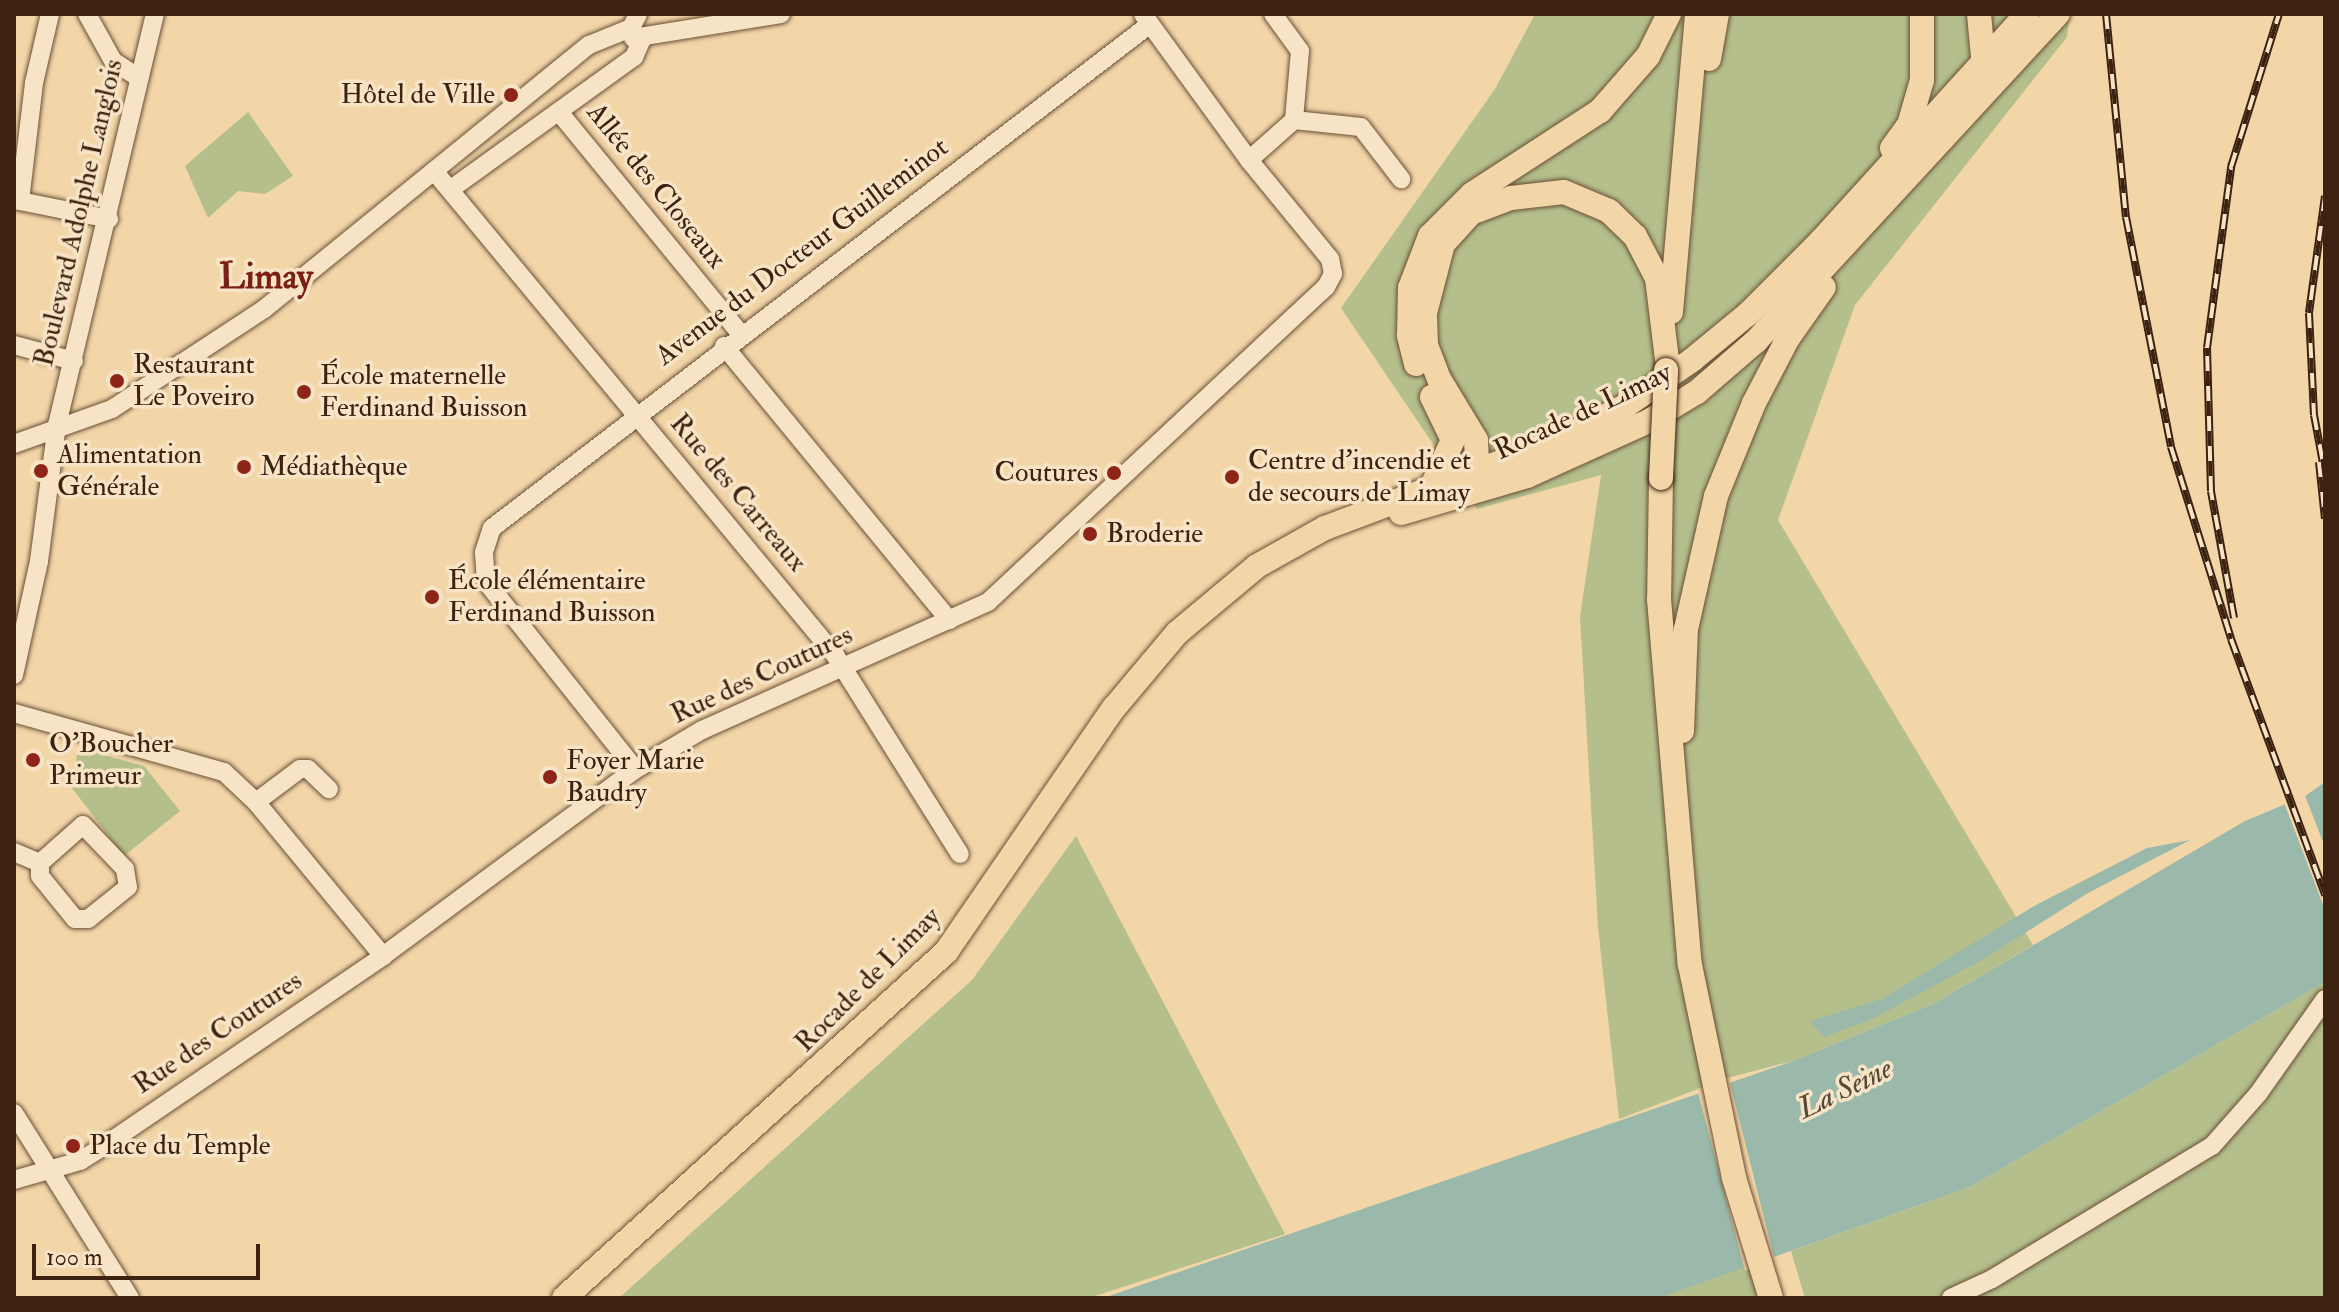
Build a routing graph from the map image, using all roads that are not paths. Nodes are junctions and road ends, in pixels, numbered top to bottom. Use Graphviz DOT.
graph roads {
  1 [pos="50,14"];
  2 [pos="87,14"];
  3 [pos="155,14"];
  4 [pos="638,14"];
  5 [pos="781,14"];
  6 [pos="1273,14"];
  7 [pos="1669,14"];
  8 [pos="1697,14"];
  9 [pos="1717,14"];
  10 [pos="1922,14"];
  11 [pos="1979,14"];
  12 [pos="2027,14"];
  13 [pos="2058,14"];
  14 [pos="1146,19"];
  15 [pos="700,21"];
  16 [pos="623,34"];
  17 [pos="642,39"];
  18 [pos="1987,59"];
  19 [pos="139,78"];
  20 [pos="559,112"];
  21 [pos="1294,120"];
  22 [pos="1958,124"];
  23 [pos="1249,160"];
  24 [pos="1919,165"];
  25 [pos="434,171"];
  26 [pos="1685,177"];
  27 [pos="1401,179"];
  28 [pos="451,189"];
  29 [pos="17,200"];
  30 [pos="109,219"];
  31 [pos="1820,242"];
  32 [pos="740,333"];
  33 [pos="14,345"];
  34 [pos="724,346"];
  35 [pos="74,361"];
  36 [pos="1666,365"];
  37 [pos="1647,391"];
  38 [pos="637,413"];
  39 [pos="57,425"];
  40 [pos="1464,440"];
  41 [pos="14,444"];
  42 [pos="1479,479"];
  43 [pos="1432,486"];
  44 [pos="949,620"];
  45 [pos="1160,658"];
  46 [pos="842,669"];
  47 [pos="14,675"];
  48 [pos="14,713"];
  49 [pos="635,769"];
  50 [pos="329,789"];
  51 [pos="256,802"];
  52 [pos="1675,830"];
  53 [pos="14,852"];
  54 [pos="960,854"];
  55 [pos="40,863"];
  56 [pos="383,956"];
  57 [pos="2325,999"];
  58 [pos="14,1113"];
  59 [pos="52,1169"];
  60 [pos="14,1180"];
  61 [pos="130,1298"];
  62 [pos="564,1298"];
  63 [pos="1771,1298"];
  64 [pos="1951,1298"];
  1 -- 29 [label="street"];
  2 -- 19 [label="street"];
  3 -- 19 [label="street, Boulevard Adolphe Langlois"];
  4 -- 16 [label="street"];
  5 -- 15 [label="street"];
  6 -- 21 [label="street"];
  7 -- 40 [label="main road"];
  8 -- 26 [label="main road"];
  9 -- 26 [label="main road"];
  10 -- 31 [label="main road"];
  11 -- 18 [label="main road"];
  12 -- 18 [label="main road, Rocade de Limay"];
  13 -- 22 [label="main road, Rocade de Limay"];
  14 -- 23 [label="street"];
  14 -- 32 [label="street, Avenue du Docteur Guilleminot"];
  15 -- 17 [label="street"];
  16 -- 17 [label="street"];
  16 -- 25 [label="street"];
  17 -- 20 [label="street"];
  18 -- 22 [label="main road"];
  18 -- 31 [label="main road, Rocade de Limay"];
  19 -- 30 [label="street, Boulevard Adolphe Langlois"];
  20 -- 28 [label="street"];
  20 -- 32 [label="street, Allée des Closeaux"];
  21 -- 23 [label="street"];
  21 -- 27 [label="street"];
  22 -- 24 [label="main road, Rocade de Limay"];
  23 -- 44 [label="street, Rue des Coutures"];
  24 -- 42 [label="main road, Rocade de Limay"];
  24 -- 52 [label="main road"];
  25 -- 28 [label="street, Rue des Carreaux"];
  25 -- 39 [label="street"];
  26 -- 36 [label="main road"];
  28 -- 38 [label="street, Rue des Carreaux"];
  29 -- 30 [label="street"];
  30 -- 35 [label="street, Boulevard Adolphe Langlois"];
  31 -- 37 [label="main road, Rocade de Limay"];
  32 -- 34 [label="street, Avenue du Docteur Guilleminot"];
  33 -- 35 [label="street"];
  34 -- 38 [label="street, Avenue du Docteur Guilleminot"];
  34 -- 44 [label="street"];
  35 -- 39 [label="street, Boulevard Adolphe Langlois"];
  36 -- 40 [label="main road"];
  36 -- 52 [label="main road, bridge"];
  37 -- 40 [label="main road"];
  37 -- 42 [label="main road, Rocade de Limay"];
  38 -- 46 [label="street, Rue des Carreaux"];
  38 -- 49 [label="street, Avenue du Docteur Guilleminot"];
  39 -- 41 [label="street"];
  39 -- 47 [label="street, Boulevard Adolphe Langlois"];
  40 -- 42 [label="main road"];
  40 -- 43 [label="main road"];
  42 -- 43 [label="main road, Rocade de Limay"];
  42 -- 45 [label="main road, Rocade de Limay"];
  43 -- 45 [label="main road, Rocade de Limay"];
  44 -- 46 [label="street, Rue des Coutures"];
  45 -- 62 [label="main road, Rocade de Limay"];
  46 -- 49 [label="street, Rue des Coutures"];
  46 -- 54 [label="street, Rue des Carreaux"];
  48 -- 51 [label="street"];
  49 -- 56 [label="street, Rue des Coutures"];
  50 -- 51 [label="street"];
  51 -- 56 [label="street"];
  52 -- 63 [label="main road"];
  53 -- 55 [label="street"];
  55 -- 55 [label="street"];
  56 -- 59 [label="street, Rue des Coutures"];
  57 -- 64 [label="street"];
  58 -- 59 [label="street"];
  59 -- 60 [label="street, Rue des Coutures"];
  59 -- 61 [label="street"];
}
